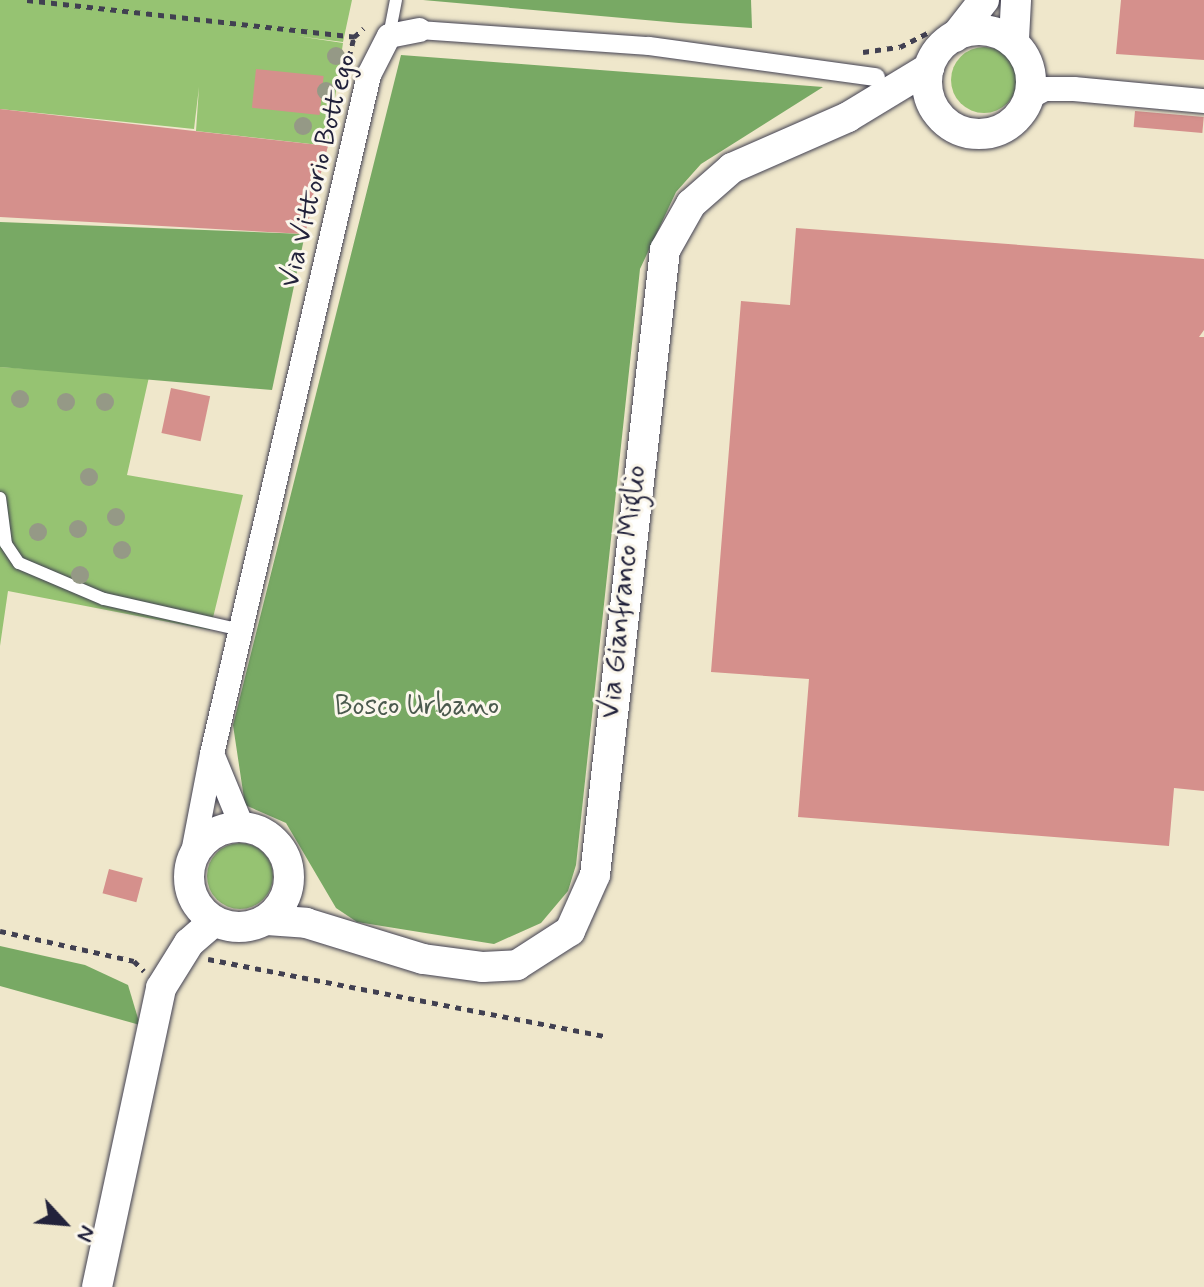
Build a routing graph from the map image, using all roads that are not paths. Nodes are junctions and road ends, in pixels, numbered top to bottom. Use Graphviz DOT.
graph roads {
  1 [pos="984,0"];
  2 [pos="1016,0"];
  3 [pos="393,16"];
  4 [pos="419,30"];
  5 [pos="946,32"];
  6 [pos="1014,39"];
  7 [pos="929,68"];
  8 [pos="876,77"];
  9 [pos="1030,97"];
  10 [pos="1204,101"];
  11 [pos="935,113"];
  12 [pos="848,117"];
  13 [pos="0,498"];
  14 [pos="242,630"];
  15 [pos="212,754"];
  16 [pos="241,824"];
  17 [pos="190,874"];
  18 [pos="290,882"];
  19 [pos="267,920"];
  20 [pos="214,921"];
  21 [pos="351,935"];
  22 [pos="165,981"];
  23 [pos="97,1287"];
  1 -- 5 [label="street"];
  2 -- 6 [label="street"];
  3 -- 4 [label="street, Via Vittorio Bottego"];
  3 -- 14 [label="street, Via Vittorio Bottego"];
  4 -- 8 [label="street, Via Vittorio Bottego"];
  5 -- 6 [label="street"];
  5 -- 7 [label="street"];
  6 -- 9 [label="street"];
  7 -- 11 [label="street"];
  7 -- 12 [label="street, Via Gianfranco Miglio"];
  9 -- 10 [label="street"];
  9 -- 11 [label="street"];
  11 -- 12 [label="street, Via Gianfranco Miglio"];
  12 -- 21 [label="street, Via Gianfranco Miglio"];
  13 -- 14 [label="lane"];
  14 -- 15 [label="street, Via Vittorio Bottego"];
  15 -- 16 [label="street"];
  15 -- 17 [label="street, Via Vittorio Bottego"];
  16 -- 17 [label="street"];
  16 -- 18 [label="street"];
  17 -- 20 [label="street"];
  17 -- 22 [label="street"];
  18 -- 19 [label="street"];
  18 -- 21 [label="street, Via Gianfranco Miglio"];
  19 -- 20 [label="street"];
  19 -- 21 [label="street, Via Gianfranco Miglio"];
  20 -- 22 [label="street"];
  22 -- 23 [label="street"];
}
